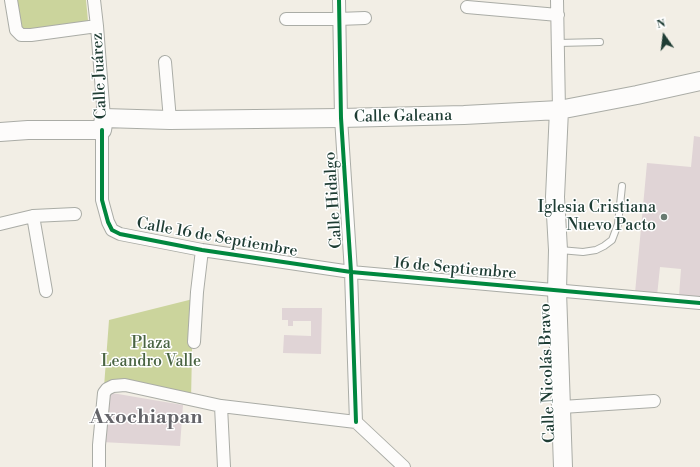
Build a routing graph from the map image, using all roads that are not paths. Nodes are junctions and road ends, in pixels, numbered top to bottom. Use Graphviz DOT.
graph roads {
  1 [pos="11,0"];
  2 [pos="94,0"];
  3 [pos="339,0"];
  4 [pos="557,0"];
  5 [pos="467,7"];
  6 [pos="558,14"];
  7 [pos="366,18"];
  8 [pos="286,19"];
  9 [pos="338,19"];
  10 [pos="97,26"];
  11 [pos="600,42"];
  12 [pos="558,43"];
  13 [pos="165,62"];
  14 [pos="700,81"];
  15 [pos="559,110"];
  16 [pos="341,118"];
  17 [pos="170,120"];
  18 [pos="103,124"];
  19 [pos="0,132"];
  20 [pos="622,186"];
  21 [pos="102,200"];
  22 [pos="75,214"];
  23 [pos="33,216"];
  24 [pos="0,224"];
  25 [pos="202,250"];
  26 [pos="558,250"];
  27 [pos="351,272"];
  28 [pos="557,290"];
  29 [pos="46,291"];
  30 [pos="700,303"];
  31 [pos="194,342"];
  32 [pos="654,401"];
  33 [pos="221,406"];
  34 [pos="562,407"];
  35 [pos="356,422"];
  36 [pos="99,467"];
  37 [pos="224,467"];
  38 [pos="404,467"];
  39 [pos="563,467"];
  1 -- 10 [label="street"];
  2 -- 10 [label="street, Calle Juárez"];
  3 -- 9 [label="street, Calle Hidalgo"];
  4 -- 6 [label="street"];
  5 -- 6 [label="street"];
  6 -- 12 [label="street"];
  7 -- 9 [label="street"];
  8 -- 9 [label="street"];
  9 -- 16 [label="street, Calle Hidalgo"];
  10 -- 18 [label="street, Calle Juárez"];
  11 -- 12 [label="lane"];
  12 -- 15 [label="street"];
  13 -- 17 [label="street"];
  14 -- 15 [label="main road, Calle Galeana"];
  15 -- 16 [label="main road, Calle Galeana"];
  15 -- 26 [label="main road, Calle Nicolás Bravo"];
  16 -- 17 [label="main road, Calle Galeana"];
  16 -- 27 [label="street, Calle Hidalgo"];
  17 -- 18 [label="main road, Calle Galeana"];
  18 -- 19 [label="main road, Calle Galeana"];
  18 -- 21 [label="street, Calle Juárez"];
  20 -- 26 [label="lane"];
  21 -- 25 [label="street, Calle 16 de Septiembre"];
  22 -- 23 [label="street"];
  23 -- 24 [label="street"];
  23 -- 29 [label="street"];
  25 -- 27 [label="street, Calle 16 de Septiembre"];
  25 -- 31 [label="street"];
  26 -- 28 [label="main road, Calle Nicolás Bravo"];
  27 -- 28 [label="street, 16 de Septiembre"];
  27 -- 35 [label="street, Calle Hidalgo"];
  28 -- 30 [label="street"];
  28 -- 34 [label="main road, Calle Nicolás Bravo"];
  32 -- 34 [label="street"];
  33 -- 35 [label="street"];
  33 -- 36 [label="street"];
  33 -- 37 [label="street"];
  34 -- 39 [label="main road, Calle Nicolás Bravo"];
  35 -- 38 [label="street"];
}
